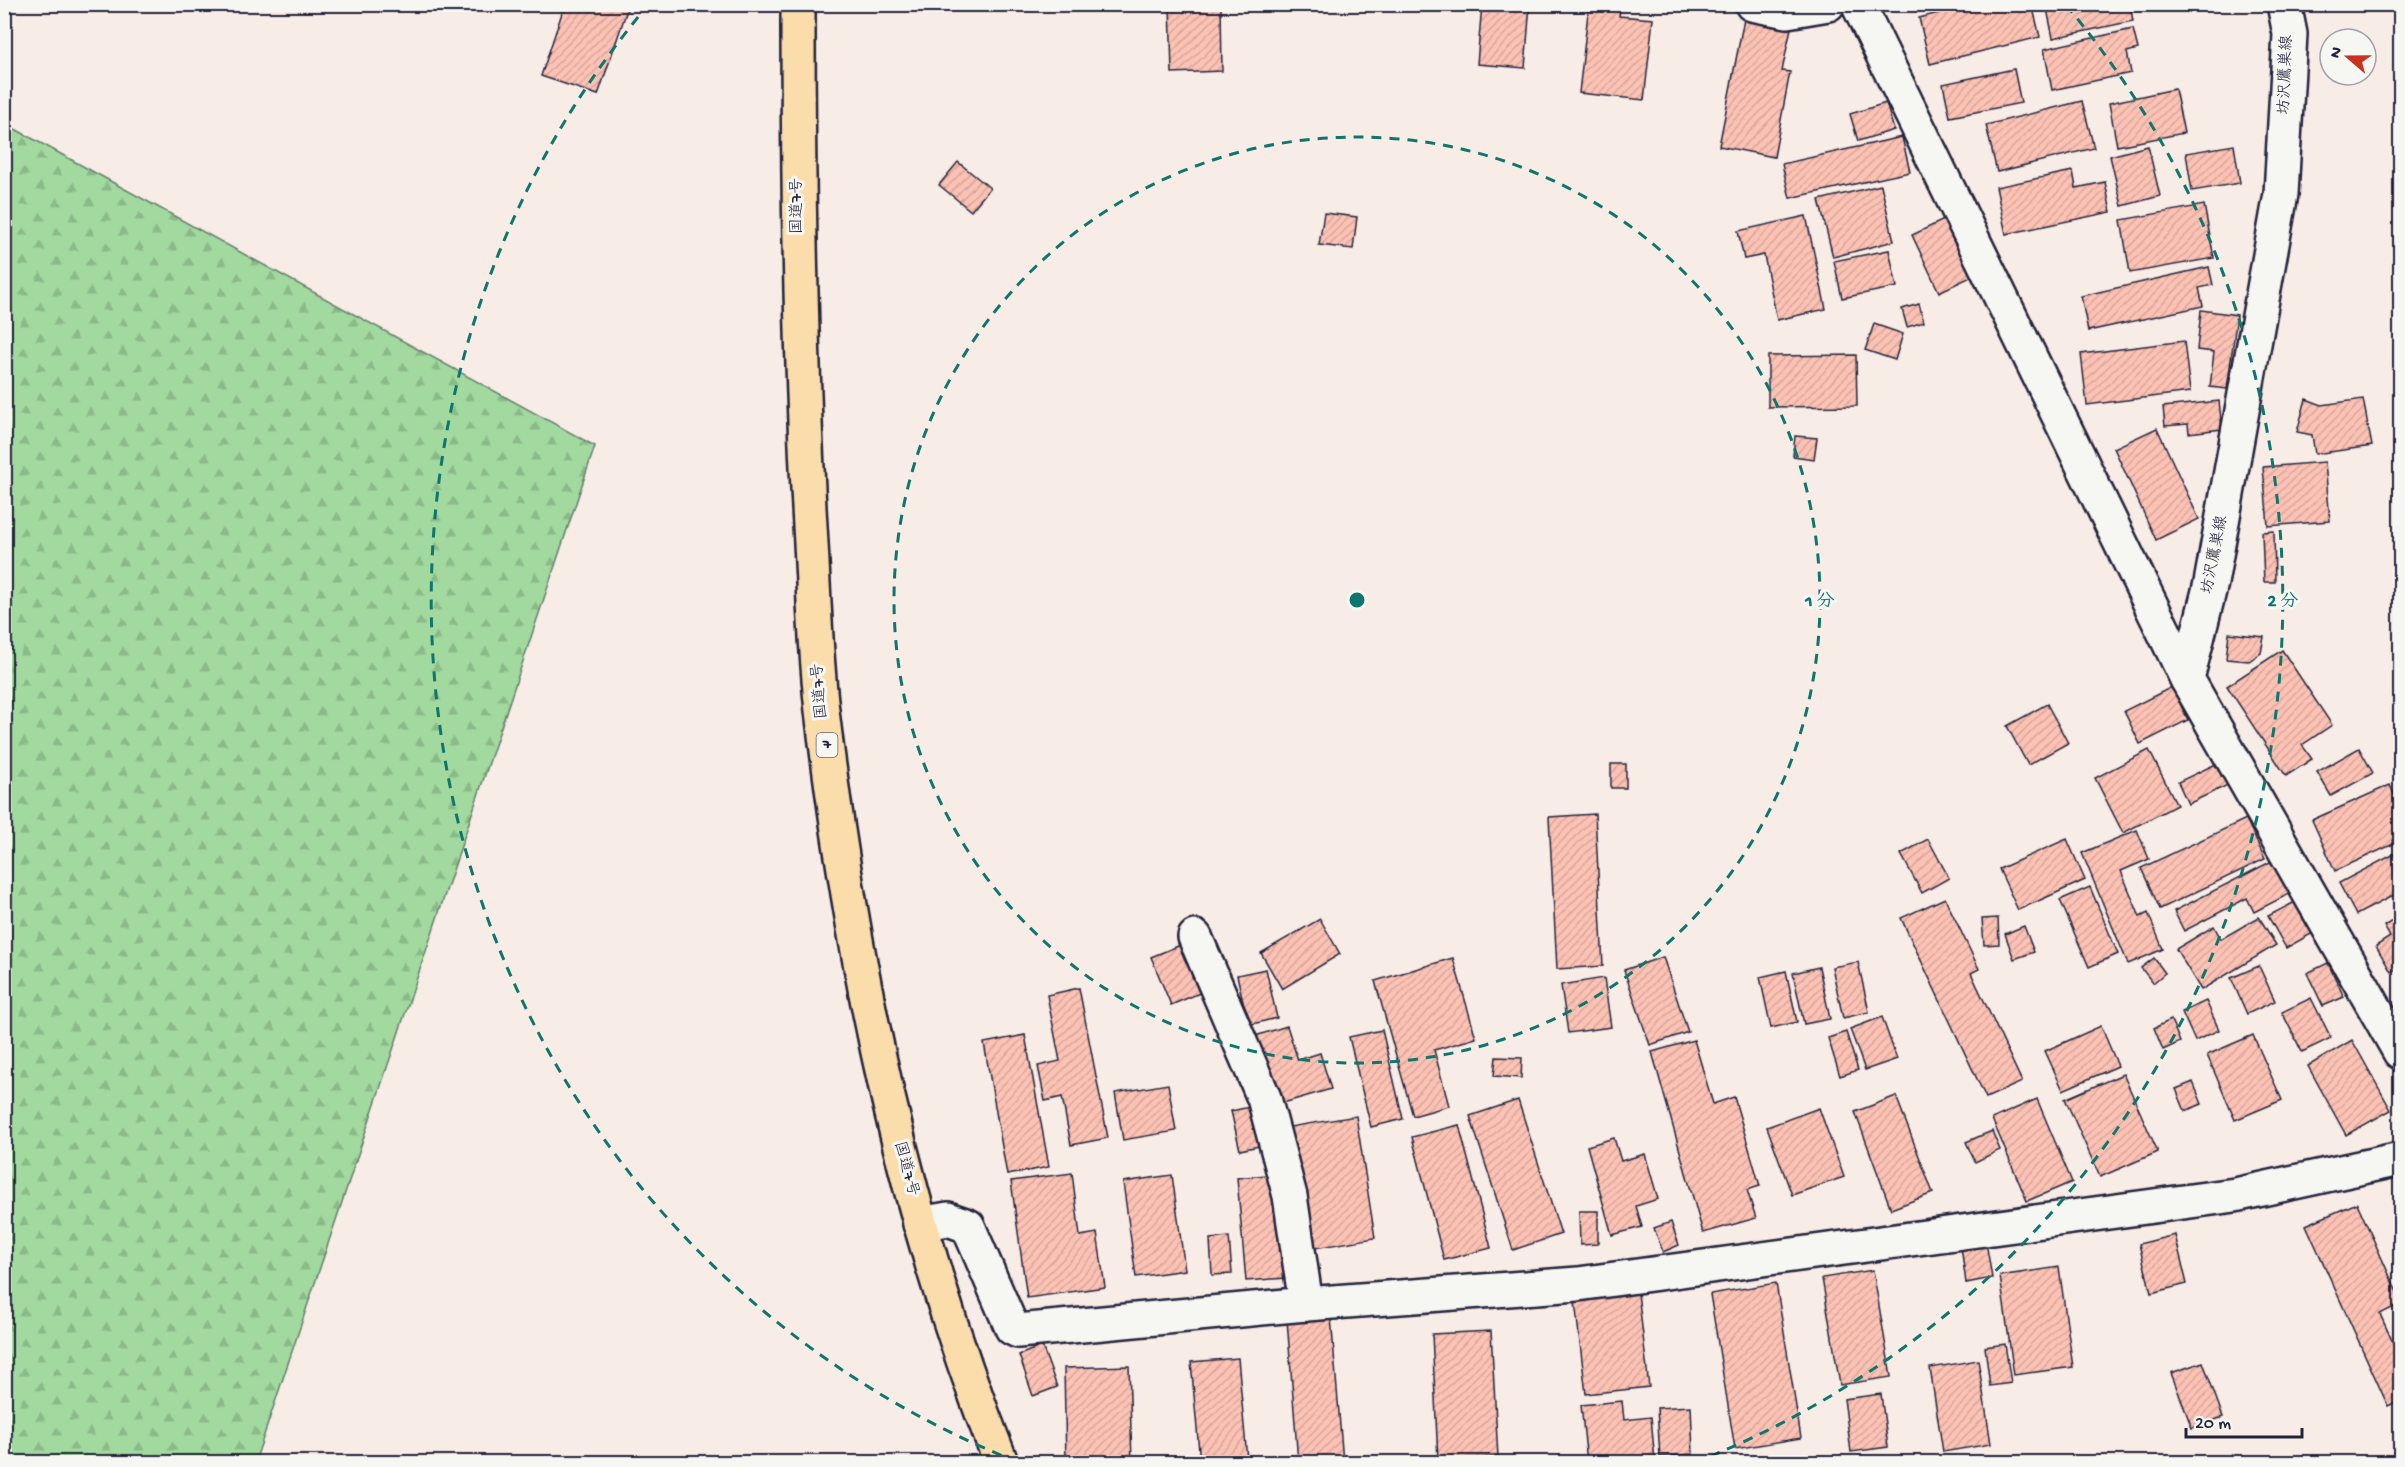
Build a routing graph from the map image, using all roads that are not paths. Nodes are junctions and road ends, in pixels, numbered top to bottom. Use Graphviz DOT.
graph roads {
  1 [pos="798,4"];
  2 [pos="1752,4"];
  3 [pos="1827,4"];
  4 [pos="1858,4"];
  5 [pos="2284,4"];
  6 [pos="2187,679"];
  7 [pos="1195,937"];
  8 [pos="2400,1052"];
  9 [pos="2400,1160"];
  10 [pos="920,1224"];
  11 [pos="1306,1304"];
  12 [pos="1001,1462"];
  1 -- 10 [label="highway, 国道7号 / 7"];
  2 -- 3 [label="street"];
  4 -- 6 [label="street"];
  5 -- 6 [label="street, 坊沢鷹巣線"];
  6 -- 8 [label="street"];
  7 -- 11 [label="street"];
  9 -- 11 [label="street"];
  10 -- 11 [label="street"];
  10 -- 12 [label="highway, 国道7号 / 7"];
}
